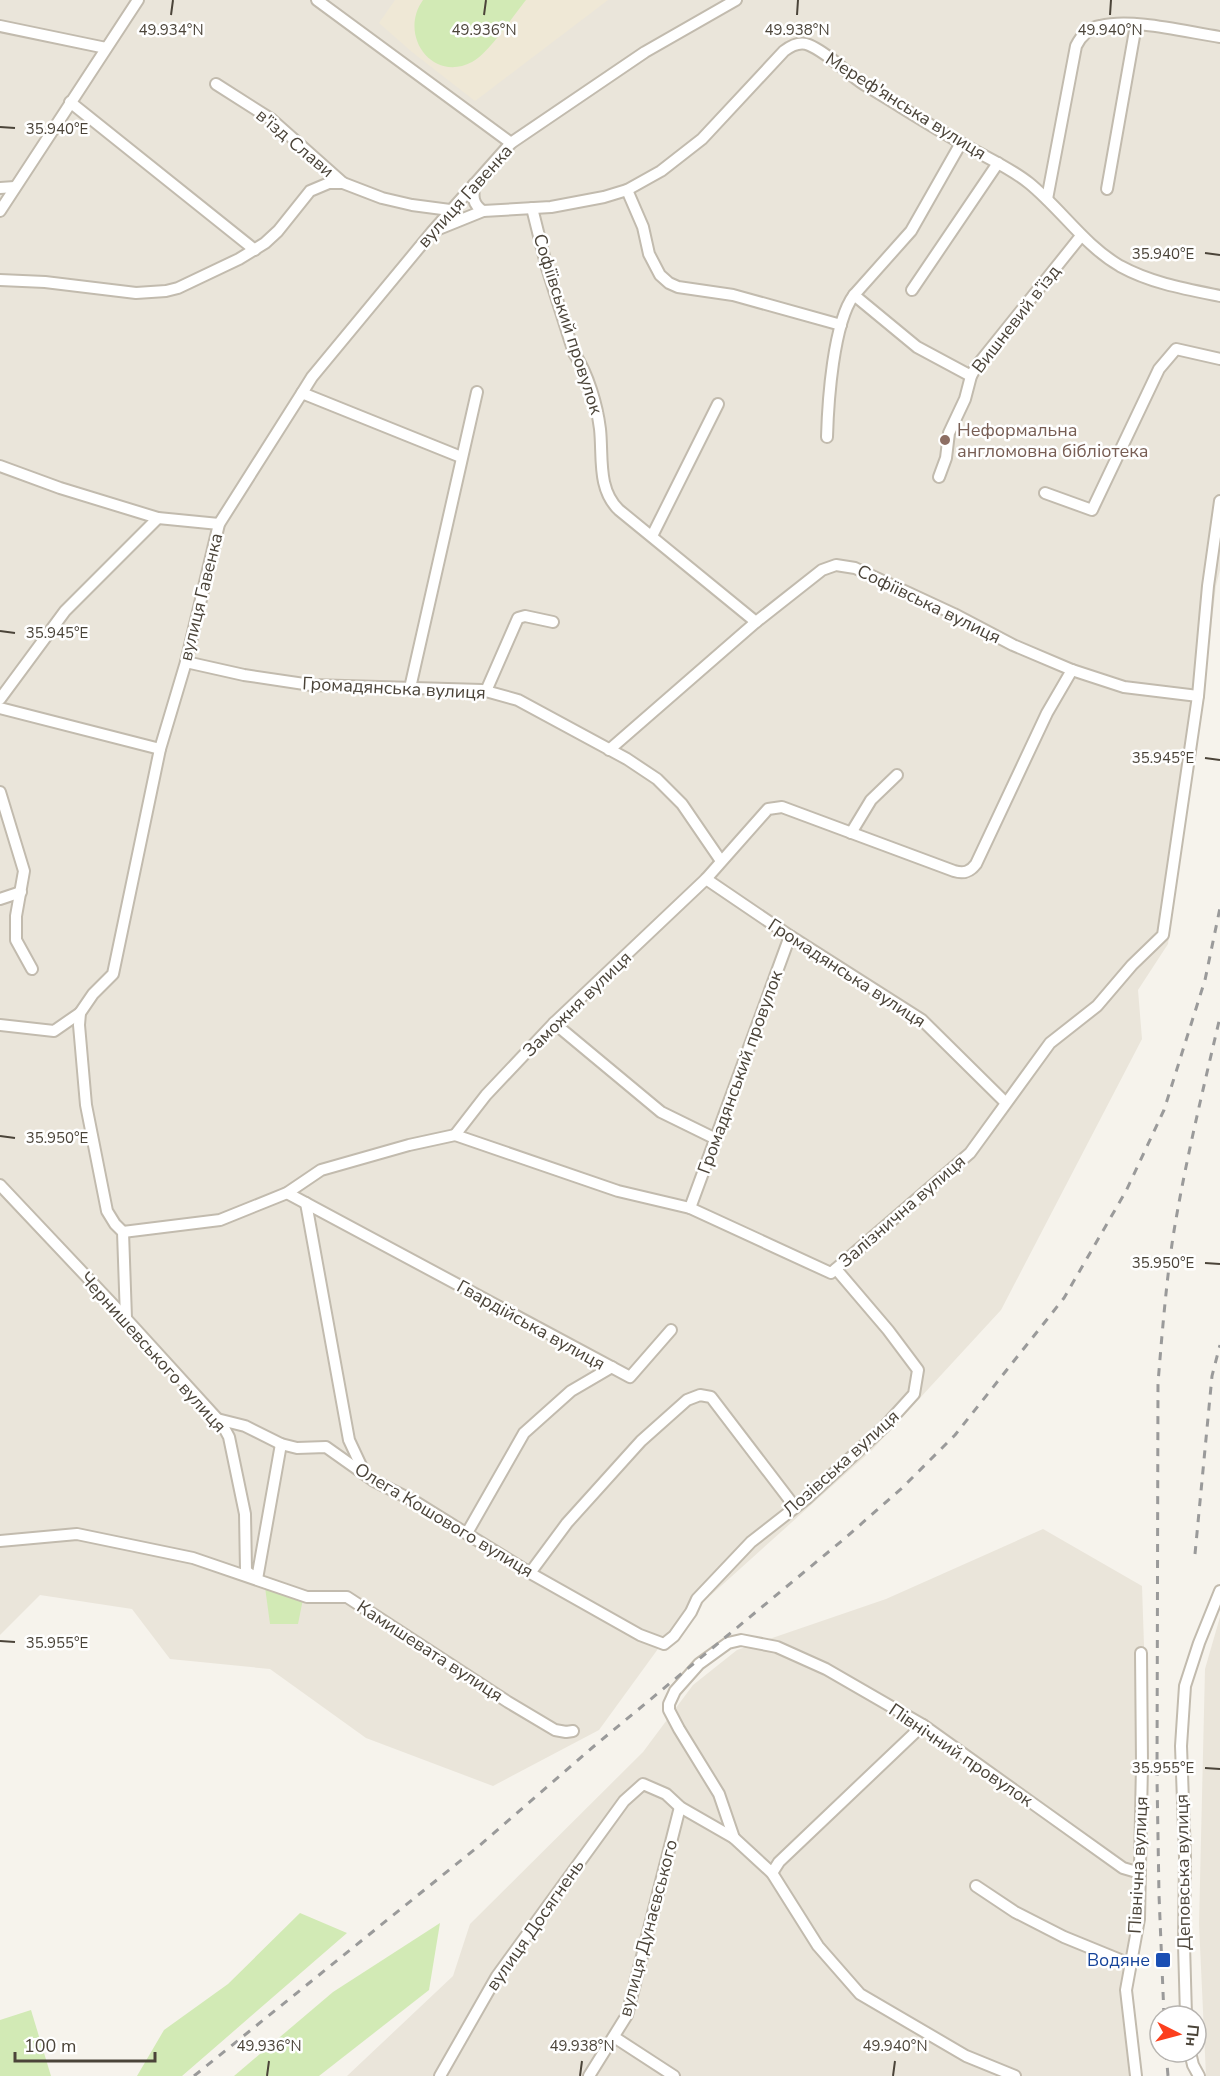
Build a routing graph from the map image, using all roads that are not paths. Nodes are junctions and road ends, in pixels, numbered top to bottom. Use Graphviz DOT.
graph roads {
  1 [pos="138,0"];
  2 [pos="317,0"];
  3 [pos="736,0"];
  4 [pos="1136,25"];
  5 [pos="0,26"];
  6 [pos="1220,37"];
  7 [pos="106,48"];
  8 [pos="216,84"];
  9 [pos="70,102"];
  10 [pos="512,143"];
  11 [pos="961,143"];
  12 [pos="998,164"];
  13 [pos="344,183"];
  14 [pos="474,184"];
  15 [pos="15,187"];
  16 [pos="0,188"];
  17 [pos="1107,189"];
  18 [pos="627,190"];
  19 [pos="1047,200"];
  20 [pos="532,208"];
  21 [pos="450,210"];
  22 [pos="0,211"];
  23 [pos="483,211"];
  24 [pos="432,232"];
  25 [pos="1082,236"];
  26 [pos="255,250"];
  27 [pos="0,280"];
  28 [pos="912,290"];
  29 [pos="854,295"];
  30 [pos="1220,296"];
  31 [pos="841,325"];
  32 [pos="1220,358"];
  33 [pos="971,376"];
  34 [pos="477,392"];
  35 [pos="302,393"];
  36 [pos="718,404"];
  37 [pos="827,437"];
  38 [pos="461,457"];
  39 [pos="0,465"];
  40 [pos="939,477"];
  41 [pos="1045,493"];
  42 [pos="1220,501"];
  43 [pos="158,518"];
  44 [pos="219,524"];
  45 [pos="652,536"];
  46 [pos="553,622"];
  47 [pos="756,622"];
  48 [pos="186,662"];
  49 [pos="1072,670"];
  50 [pos="410,688"];
  51 [pos="486,691"];
  52 [pos="1198,696"];
  53 [pos="0,699"];
  54 [pos="0,708"];
  55 [pos="160,749"];
  56 [pos="609,750"];
  57 [pos="897,775"];
  58 [pos="0,792"];
  59 [pos="851,833"];
  60 [pos="721,861"];
  61 [pos="706,879"];
  62 [pos="21,892"];
  63 [pos="0,899"];
  64 [pos="790,936"];
  65 [pos="32,969"];
  66 [pos="80,1013"];
  67 [pos="554,1023"];
  68 [pos="0,1025"];
  69 [pos="1005,1102"];
  70 [pos="455,1135"];
  71 [pos="716,1139"];
  72 [pos="0,1185"];
  73 [pos="287,1193"];
  74 [pos="306,1203"];
  75 [pos="690,1208"];
  76 [pos="123,1232"];
  77 [pos="836,1269"];
  78 [pos="126,1318"];
  79 [pos="671,1330"];
  80 [pos="612,1367"];
  81 [pos="217,1419"];
  82 [pos="281,1444"];
  83 [pos="365,1474"];
  84 [pos="795,1507"];
  85 [pos="467,1533"];
  86 [pos="0,1541"];
  87 [pos="530,1573"];
  88 [pos="257,1579"];
  89 [pos="1220,1591"];
  90 [pos="664,1644"];
  91 [pos="1141,1653"];
  92 [pos="923,1725"];
  93 [pos="573,1731"];
  94 [pos="680,1807"];
  95 [pos="734,1838"];
  96 [pos="772,1873"];
  97 [pos="1140,1873"];
  98 [pos="976,1886"];
  99 [pos="1130,1964"];
  100 [pos="1186,2004"];
  101 [pos="614,2037"];
  102 [pos="440,2076"];
  103 [pos="589,2076"];
  104 [pos="674,2076"];
  105 [pos="1015,2076"];
  106 [pos="1136,2076"];
  1 -- 7 [label="street"];
  2 -- 10 [label="street"];
  3 -- 10 [label="street, вулиця Гавенка"];
  4 -- 6 [label="street"];
  4 -- 17 [label="street"];
  4 -- 19 [label="street"];
  5 -- 7 [label="street"];
  7 -- 9 [label="street"];
  8 -- 13 [label="street, в'їзд Слави"];
  9 -- 15 [label="street"];
  9 -- 26 [label="street"];
  10 -- 14 [label="street, вулиця Гавенка"];
  11 -- 12 [label="street, Мереф'янська вулиця"];
  11 -- 18 [label="street, Мереф'янська вулиця"];
  11 -- 29 [label="street"];
  12 -- 19 [label="street, Мереф'янська вулиця"];
  12 -- 28 [label="street"];
  13 -- 21 [label="street"];
  13 -- 26 [label="street"];
  14 -- 21 [label="street, вулиця Гавенка"];
  14 -- 23 [label="street"];
  15 -- 16 [label="street"];
  15 -- 22 [label="street"];
  18 -- 20 [label="street, Мереф'янська вулиця"];
  18 -- 31 [label="street"];
  19 -- 25 [label="street, Мереф'янська вулиця"];
  20 -- 23 [label="street, Мереф'янська вулиця"];
  20 -- 45 [label="street, Софіївський провулок"];
  21 -- 24 [label="street, вулиця Гавенка"];
  23 -- 24 [label="street, Мереф'янська вулиця"];
  24 -- 35 [label="street, вулиця Гавенка"];
  25 -- 30 [label="street, Мереф'янська вулиця"];
  25 -- 33 [label="street, Вишневий в’їзд"];
  26 -- 27 [label="street"];
  29 -- 31 [label="street"];
  29 -- 33 [label="street"];
  31 -- 37 [label="street"];
  32 -- 41 [label="street"];
  33 -- 40 [label="street, Вишневий в’їзд"];
  34 -- 38 [label="street"];
  35 -- 38 [label="street"];
  35 -- 44 [label="street, вулиця Гавенка"];
  36 -- 45 [label="street"];
  38 -- 50 [label="street"];
  39 -- 43 [label="street"];
  42 -- 52 [label="street, Залізнична вулиця"];
  43 -- 44 [label="street"];
  43 -- 53 [label="street"];
  44 -- 48 [label="street, вулиця Гавенка"];
  45 -- 47 [label="street, Софіївський провулок"];
  46 -- 51 [label="street"];
  47 -- 49 [label="street, Софіївська вулиця"];
  47 -- 56 [label="street, Софіївська вулиця"];
  48 -- 50 [label="street, Громадянська вулиця"];
  48 -- 55 [label="street, вулиця Гавенка"];
  49 -- 52 [label="street, Софіївська вулиця"];
  49 -- 59 [label="street"];
  50 -- 51 [label="street, Громадянська вулиця"];
  51 -- 56 [label="street, Громадянська вулиця"];
  52 -- 69 [label="street, Залізнична вулиця"];
  54 -- 55 [label="street"];
  55 -- 66 [label="street, вулиця Гавенка"];
  56 -- 60 [label="street, Громадянська вулиця"];
  57 -- 59 [label="street"];
  58 -- 62 [label="street"];
  59 -- 60 [label="street, Заможня вулиця"];
  60 -- 61 [label="street, Заможня вулиця"];
  61 -- 64 [label="street, Громадянська вулиця"];
  61 -- 67 [label="street, Заможня вулиця"];
  62 -- 63 [label="street"];
  62 -- 65 [label="street"];
  64 -- 69 [label="street, Громадянська вулиця"];
  64 -- 71 [label="street, Громадянський провулок"];
  66 -- 68 [label="street, вулиця Гавенка"];
  66 -- 76 [label="street"];
  67 -- 70 [label="street, Заможня вулиця"];
  67 -- 71 [label="street"];
  69 -- 77 [label="street, Залізнична вулиця"];
  70 -- 73 [label="street"];
  70 -- 75 [label="street, Залізнична вулиця"];
  71 -- 75 [label="street, Громадянський провулок"];
  72 -- 78 [label="street, Чернишевського вулиця"];
  73 -- 74 [label="street, Гвардійська вулиця"];
  73 -- 76 [label="street"];
  74 -- 80 [label="street, Гвардійська вулиця"];
  74 -- 83 [label="street"];
  75 -- 77 [label="street, Залізнична вулиця"];
  76 -- 78 [label="street"];
  77 -- 84 [label="street, Лозівська вулиця"];
  78 -- 81 [label="street, Чернишевського вулиця"];
  79 -- 80 [label="street"];
  80 -- 85 [label="street, Гвардійська вулиця"];
  81 -- 82 [label="street, Олега Кошового вулиця"];
  81 -- 88 [label="street, Чернишевського вулиця"];
  82 -- 83 [label="street, Олега Кошового вулиця"];
  82 -- 88 [label="street"];
  83 -- 85 [label="street, Олега Кошового вулиця"];
  84 -- 87 [label="street"];
  84 -- 90 [label="street, Лозівська вулиця"];
  85 -- 87 [label="street, Олега Кошового вулиця"];
  86 -- 88 [label="street, Камишевата вулиця"];
  87 -- 90 [label="street, Олега Кошового вулиця"];
  88 -- 93 [label="street, Камишевата вулиця"];
  89 -- 100 [label="street, Деповська вулиця"];
  91 -- 97 [label="street, Північна вулиця"];
  92 -- 95 [label="street, Північний провулок"];
  92 -- 96 [label="street"];
  92 -- 97 [label="street, Північний провулок"];
  94 -- 95 [label="street"];
  94 -- 101 [label="street, вулиця Дунаєвського"];
  94 -- 102 [label="street, вулиця Досягнень"];
  95 -- 96 [label="street"];
  96 -- 105 [label="street"];
  97 -- 99 [label="street, Північна вулиця"];
  98 -- 99 [label="street"];
  99 -- 106 [label="street, Північна вулиця"];
  101 -- 103 [label="street, вулиця Дунаєвського"];
  101 -- 104 [label="street"];
}
